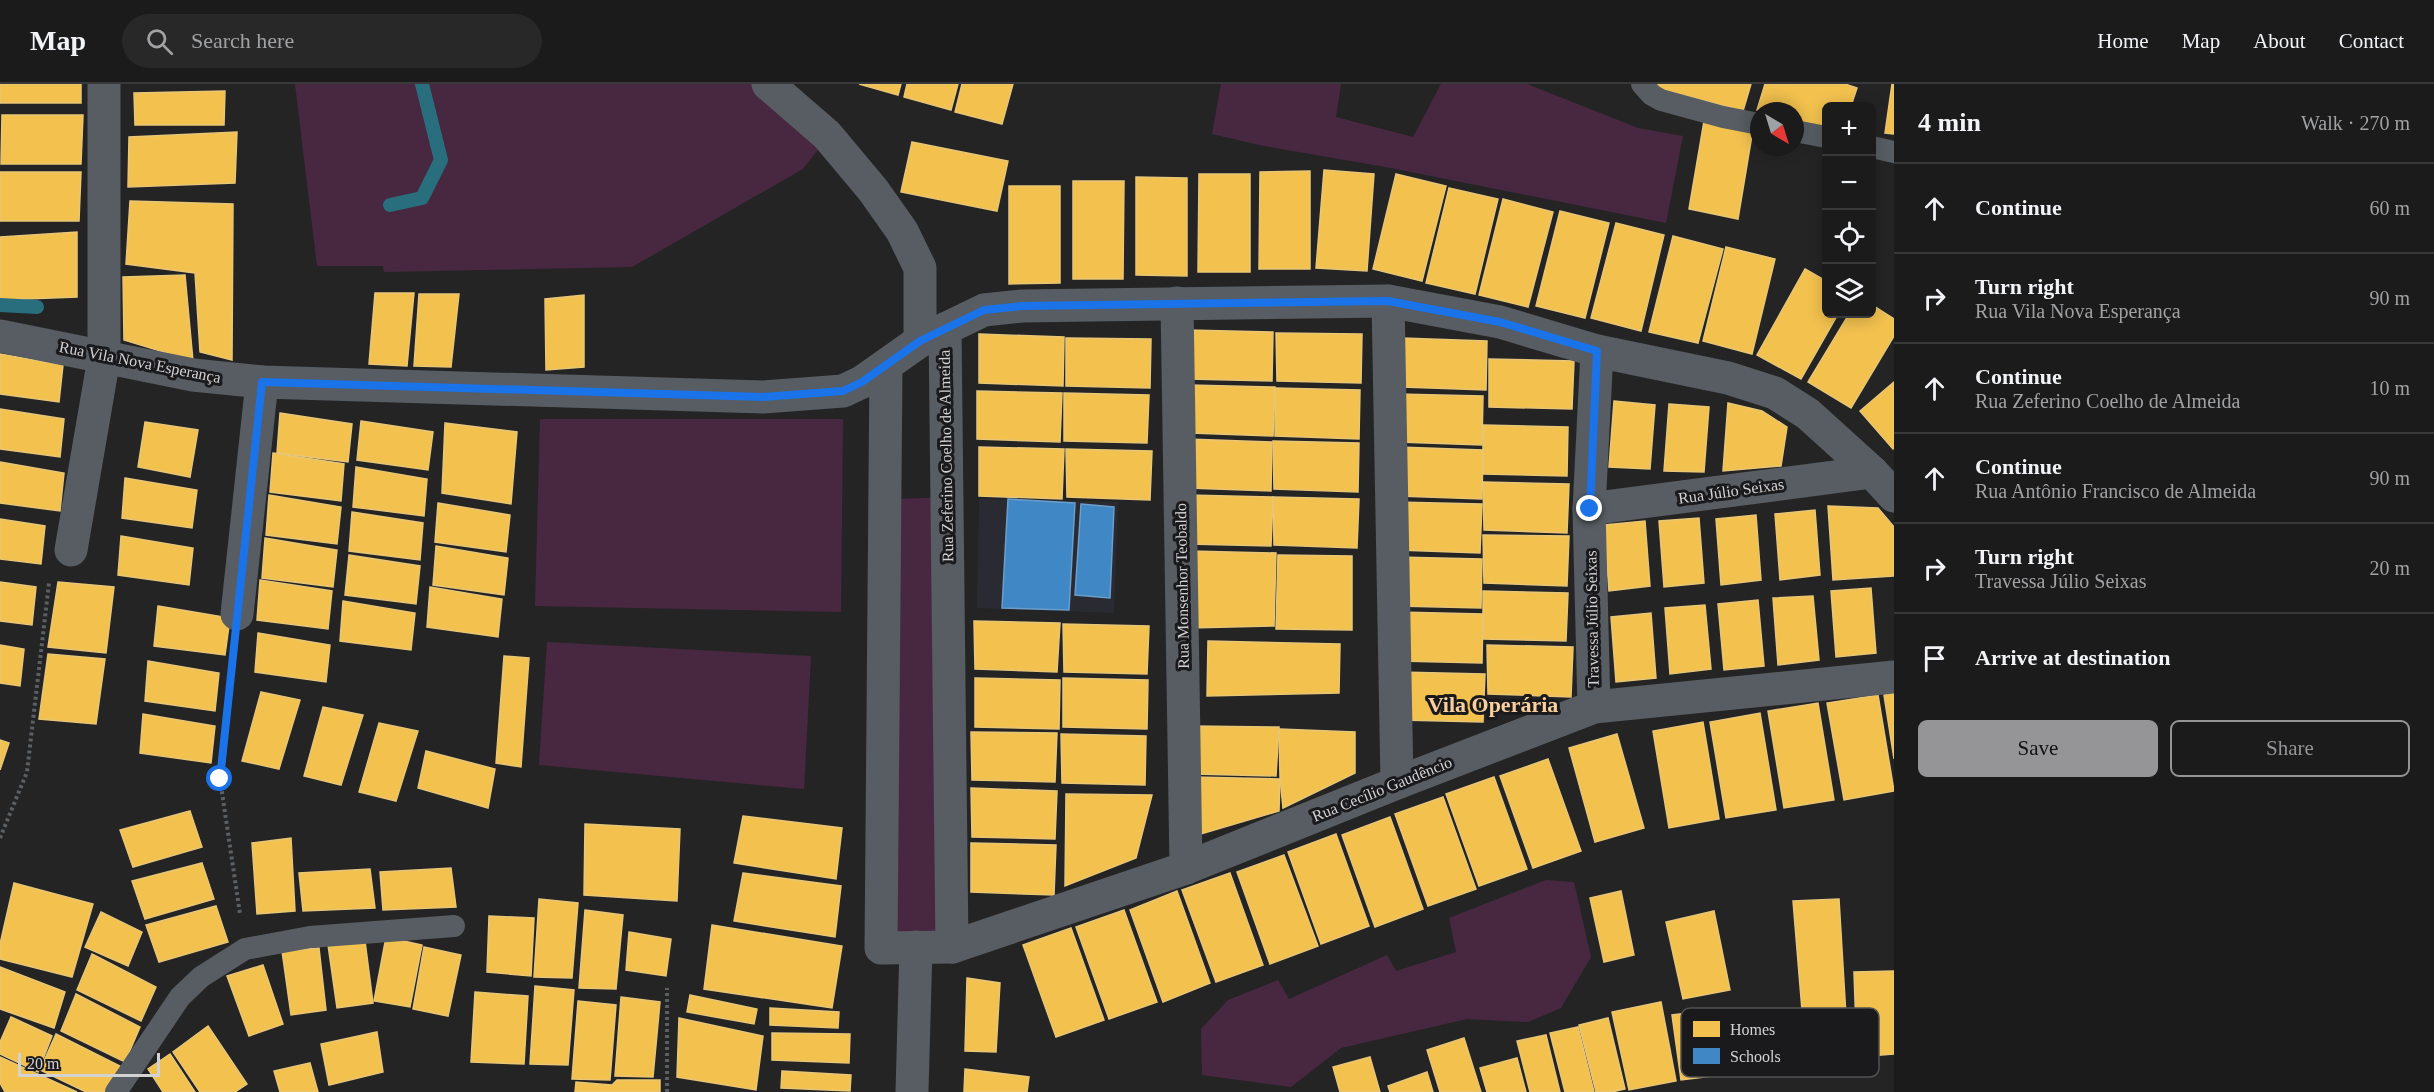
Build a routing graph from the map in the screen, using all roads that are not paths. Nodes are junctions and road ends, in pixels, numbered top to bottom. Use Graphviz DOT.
graph roads {
  1 [pos="104,84"];
  2 [pos="768,84"];
  3 [pos="1642,84"];
  4 [pos="1750,122"];
  5 [pos="1804,133"];
  6 [pos="1822,136"];
  7 [pos="1876,148"];
  8 [pos="1894,152"];
  9 [pos="1388,301"];
  10 [pos="1177,303"];
  11 [pos="932,335"];
  12 [pos="0,336"];
  13 [pos="1597,351"];
  14 [pos="104,358"];
  15 [pos="886,366"];
  16 [pos="262,382"];
  17 [pos="1872,472"];
  18 [pos="1894,496"];
  19 [pos="1590,509"];
  20 [pos="71,550"];
  21 [pos="237,614"];
  22 [pos="1894,677"];
  23 [pos="1594,707"];
  24 [pos="1397,783"];
  25 [pos="1186,868"];
  26 [pos="454,926"];
  27 [pos="916,947"];
  28 [pos="952,947"];
  29 [pos="116,1092"];
  30 [pos="912,1092"];
  1 -- 14 [label="street"];
  2 -- 11 [label="street"];
  3 -- 4 [label="lane"];
  5 -- 6 [label="lane"];
  7 -- 8 [label="lane"];
  9 -- 10 [label="street"];
  9 -- 13 [label="street"];
  9 -- 24 [label="street"];
  10 -- 11 [label="street"];
  10 -- 25 [label="street, Rua Monsenhor Teobaldo"];
  11 -- 15 [label="street, Rua Zeferino Coelho de Almeida"];
  11 -- 28 [label="street, Rua Zeferino Coelho de Almeida"];
  12 -- 14 [label="street, Rua Vila Nova Esperança"];
  13 -- 17 [label="street"];
  13 -- 19 [label="street, Travessa Júlio Seixas"];
  14 -- 16 [label="street, Rua Vila Nova Esperança"];
  14 -- 20 [label="street"];
  15 -- 16 [label="street, Rua Vila Nova Esperança"];
  15 -- 27 [label="street, Rua Cecílio Gaudêncio"];
  16 -- 21 [label="street"];
  17 -- 18 [label="street"];
  17 -- 19 [label="street, Rua Júlio Seixas"];
  19 -- 23 [label="street, Travessa Júlio Seixas"];
  22 -- 23 [label="street, Rua Cecílio Gaudêncio"];
  23 -- 24 [label="street, Rua Cecílio Gaudêncio"];
  24 -- 25 [label="street, Rua Cecílio Gaudêncio"];
  25 -- 28 [label="street, Rua Cecílio Gaudêncio"];
  26 -- 29 [label="lane"];
  27 -- 28 [label="street, Rua Cecílio Gaudêncio"];
  27 -- 30 [label="street"];
}
